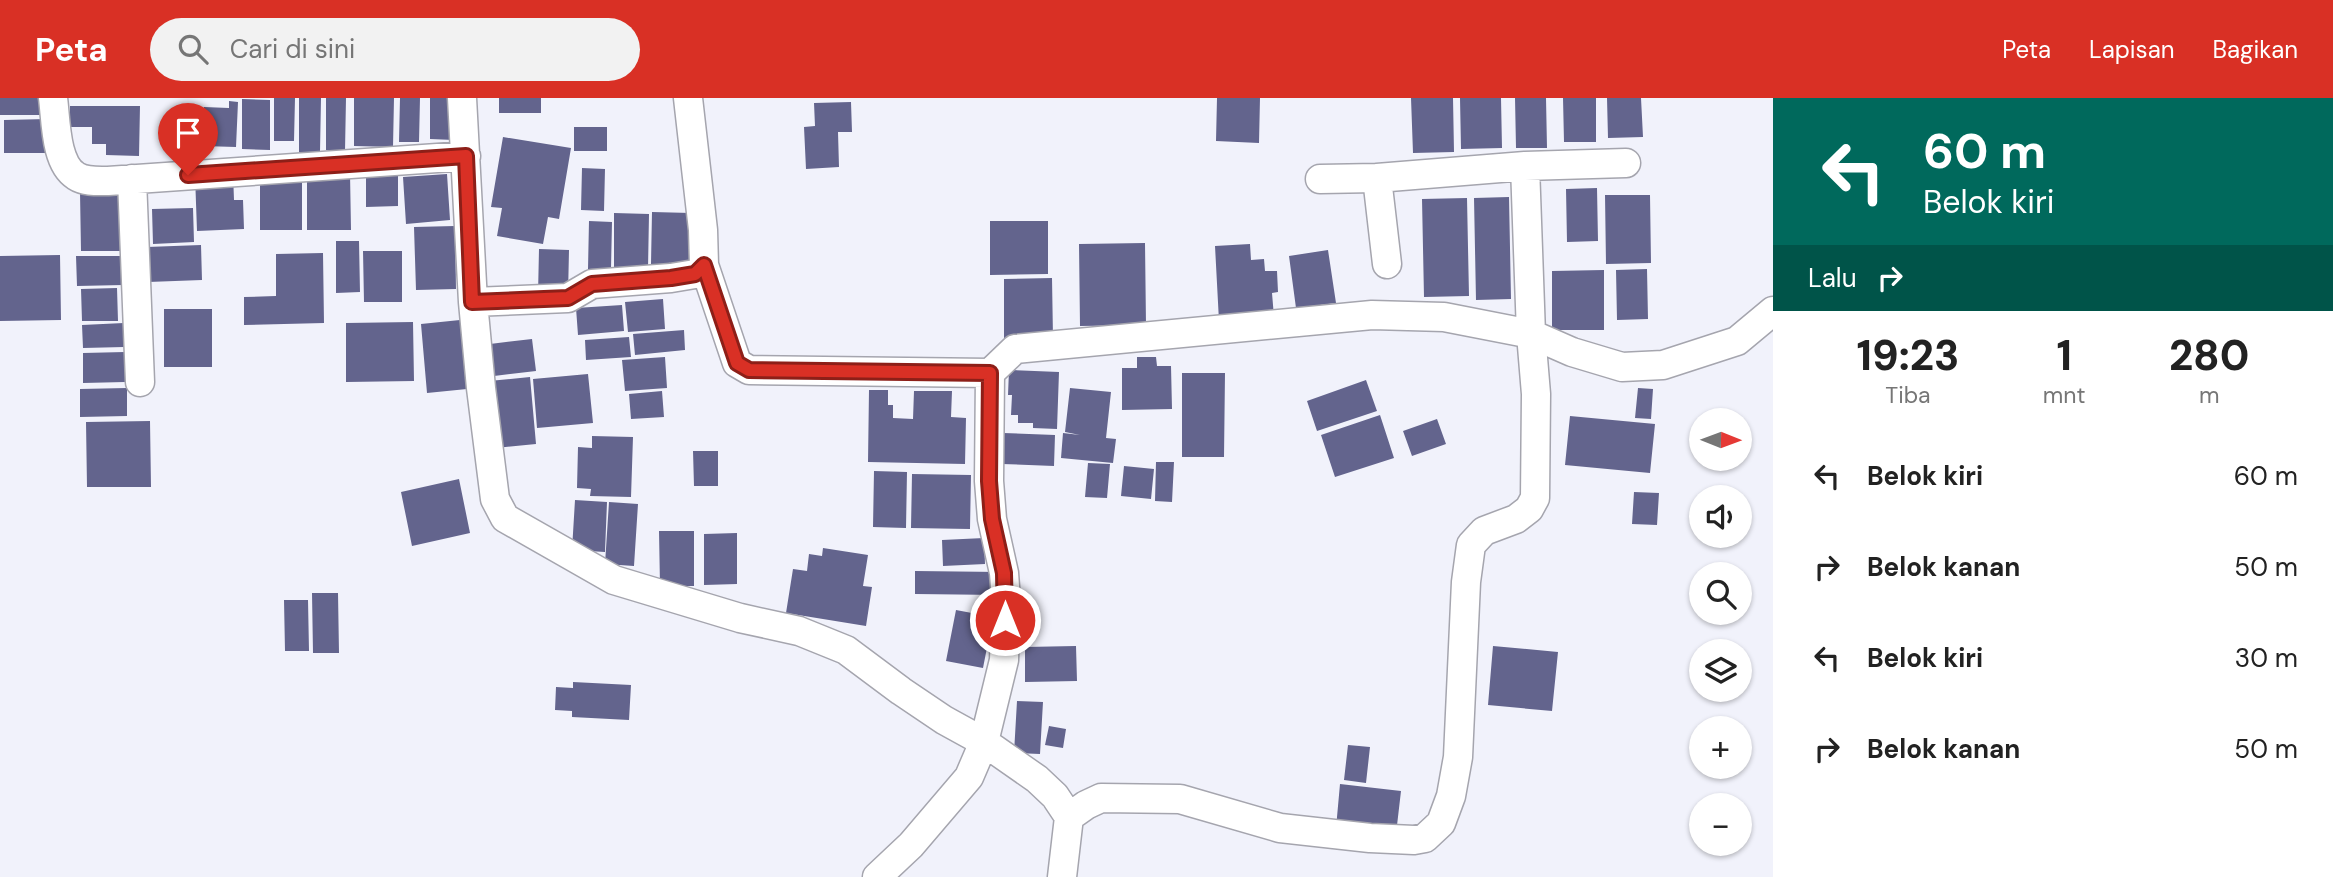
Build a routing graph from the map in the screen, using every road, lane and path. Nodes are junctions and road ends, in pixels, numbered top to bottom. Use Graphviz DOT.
graph roads {
  1 [pos="53,98"];
  2 [pos="462,98"];
  3 [pos="688,98"];
  4 [pos="466,156"];
  5 [pos="1626,163"];
  6 [pos="1525,166"];
  7 [pos="1377,178"];
  8 [pos="132,179"];
  9 [pos="1320,180"];
  10 [pos="1387,264"];
  11 [pos="704,265"];
  12 [pos="472,302"];
  13 [pos="1773,311"];
  14 [pos="1531,334"];
  15 [pos="990,373"];
  16 [pos="140,382"];
  17 [pos="984,742"];
  18 [pos="1069,817"];
  19 [pos="877,877"];
  20 [pos="1062,877"];
  1 -- 8 [label="street"];
  2 -- 4 [label="street"];
  3 -- 11 [label="street"];
  4 -- 8 [label="street"];
  4 -- 12 [label="street"];
  5 -- 6 [label="street"];
  6 -- 7 [label="street"];
  6 -- 14 [label="street"];
  7 -- 9 [label="street"];
  7 -- 10 [label="street"];
  8 -- 16 [label="street"];
  11 -- 12 [label="street"];
  11 -- 15 [label="street"];
  12 -- 17 [label="street"];
  13 -- 14 [label="street"];
  14 -- 15 [label="street"];
  14 -- 18 [label="street"];
  15 -- 17 [label="street"];
  17 -- 18 [label="street"];
  17 -- 19 [label="street"];
  18 -- 20 [label="street"];
}
